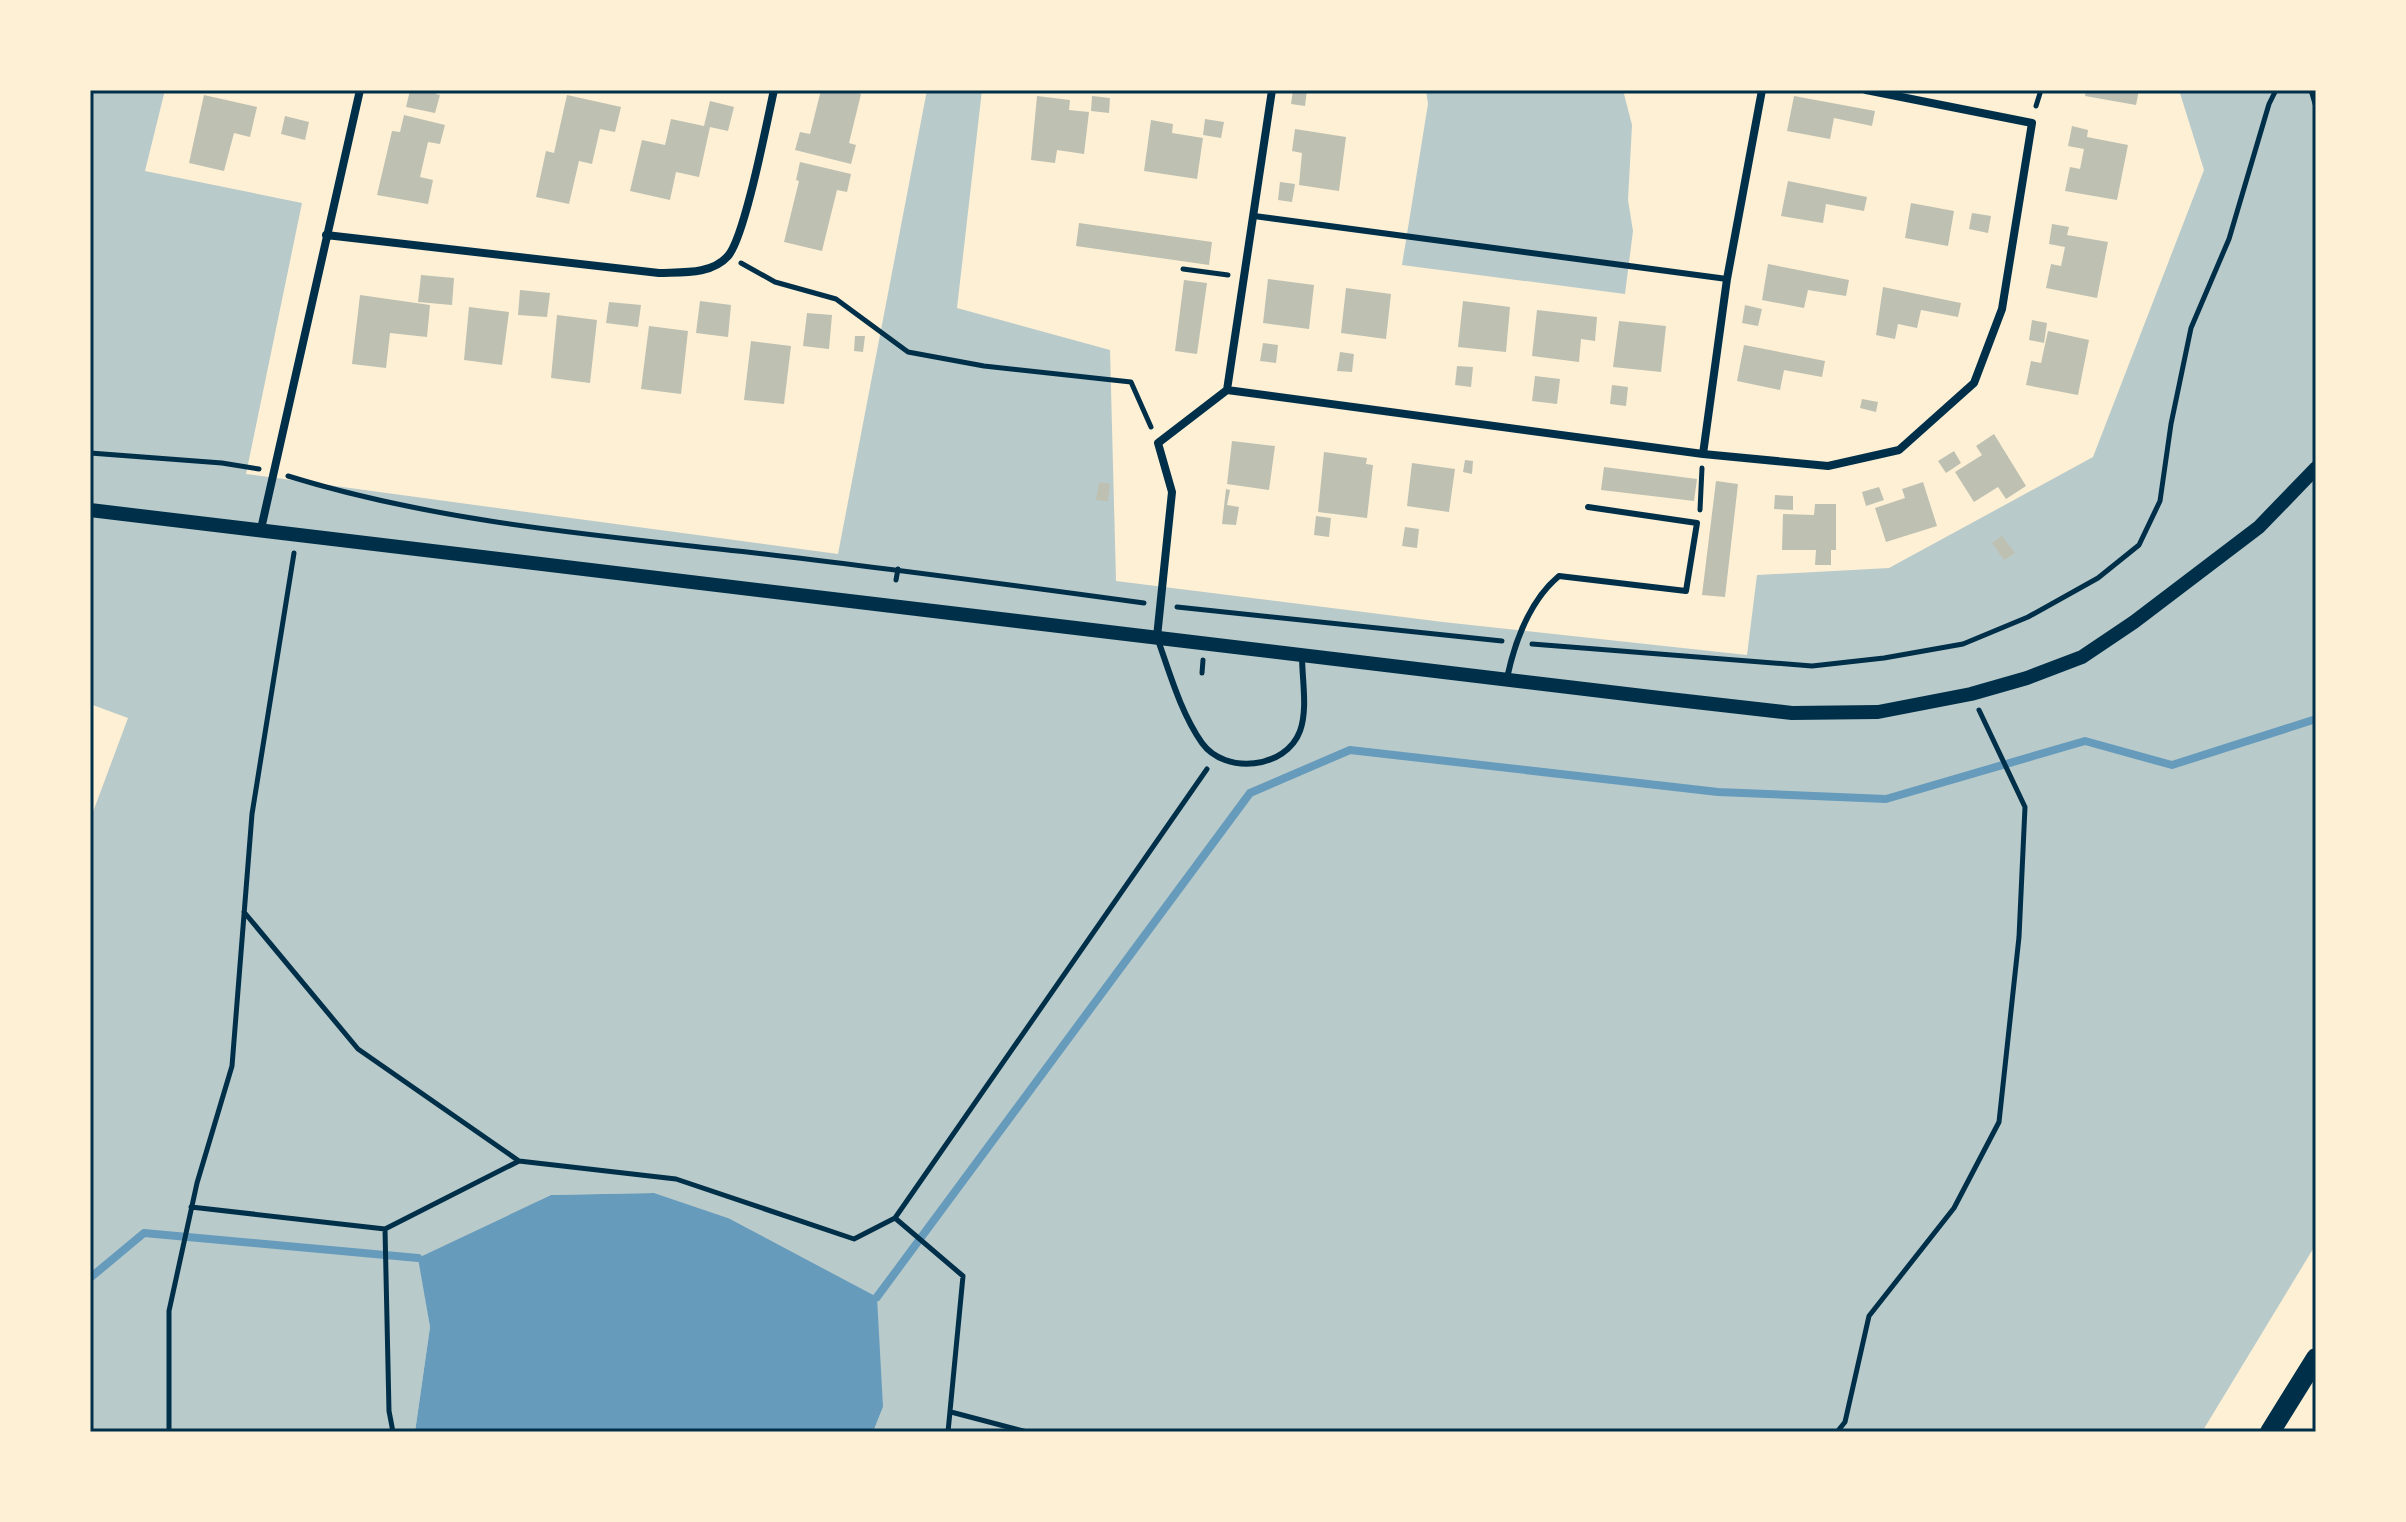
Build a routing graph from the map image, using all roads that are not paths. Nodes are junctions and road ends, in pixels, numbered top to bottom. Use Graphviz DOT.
graph roads {
  1 [pos="360,90"];
  2 [pos="774,90"];
  3 [pos="1272,90"];
  4 [pos="1762,90"];
  5 [pos="1866,90"];
  6 [pos="1254,216"];
  7 [pos="326,235"];
  8 [pos="1727,279"];
  9 [pos="1227,390"];
  10 [pos="1703,454"];
  11 [pos="2316,468"];
  12 [pos="1588,507"];
  13 [pos="90,510"];
  14 [pos="261,529"];
  15 [pos="1157,637"];
  16 [pos="1302,655"];
  17 [pos="1507,678"];
  18 [pos="2316,1358"];
  19 [pos="2270,1432"];
  1 -- 7 [label="street"];
  2 -- 7 [label="street"];
  3 -- 6 [label="street"];
  4 -- 8 [label="street"];
  5 -- 10 [label="street"];
  6 -- 8 [label="lane"];
  6 -- 9 [label="street"];
  7 -- 14 [label="street"];
  8 -- 10 [label="street"];
  9 -- 10 [label="street"];
  9 -- 15 [label="street"];
  11 -- 17 [label="street"];
  12 -- 17 [label="lane"];
  13 -- 14 [label="street"];
  14 -- 15 [label="street"];
  15 -- 16 [label="street"];
  15 -- 16 [label="lane"];
  16 -- 17 [label="street"];
  18 -- 19 [label="highway"];
}
